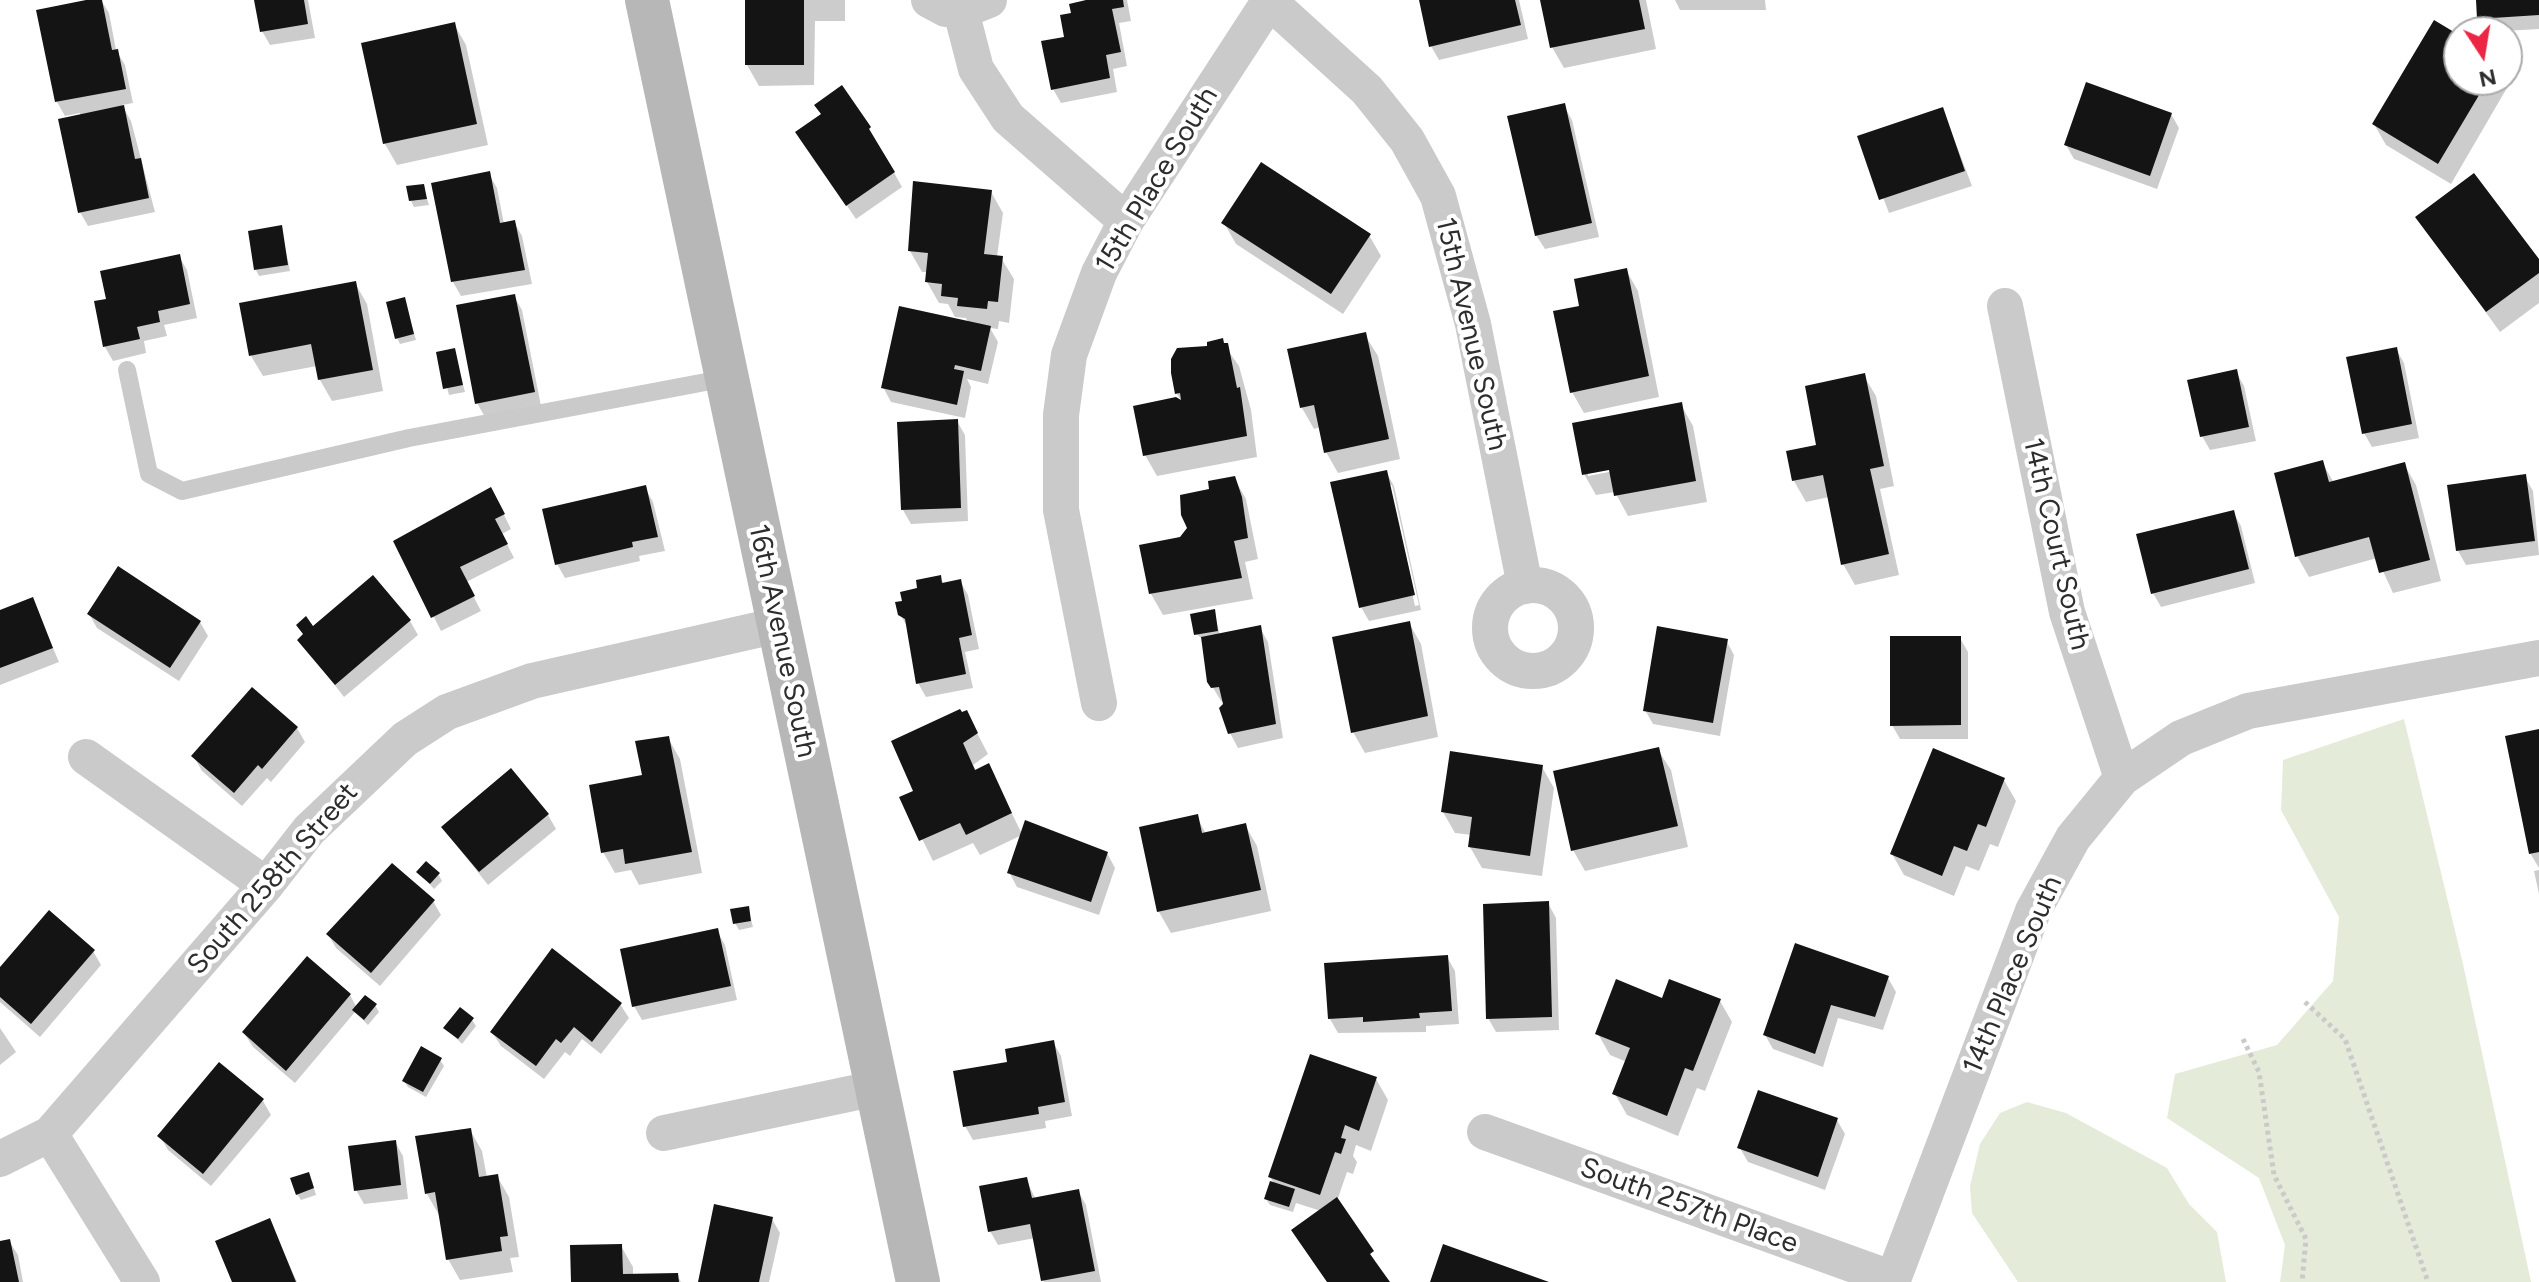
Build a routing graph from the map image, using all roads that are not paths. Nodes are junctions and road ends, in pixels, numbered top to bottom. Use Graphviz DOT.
graph roads {
  1 [pos="647,0"];
  2 [pos="1269,0"];
  3 [pos="960,4"];
  4 [pos="1126,221"];
  5 [pos="2005,306"];
  6 [pos="127,370"];
  7 [pos="727,378"];
  8 [pos="1525,586"];
  9 [pos="779,625"];
  10 [pos="2539,658"];
  11 [pos="1099,703"];
  12 [pos="86,757"];
  13 [pos="2122,778"];
  14 [pos="266,885"];
  15 [pos="877,1088"];
  16 [pos="1485,1132"];
  17 [pos="664,1133"];
  18 [pos="50,1134"];
  19 [pos="0,1159"];
  20 [pos="1893,1281"];
  21 [pos="142,1282"];
  22 [pos="918,1282"];
  1 -- 7 [label="main road, 16th Avenue South"];
  2 -- 4 [label="street, 15th Place South"];
  2 -- 8 [label="street, 15th Avenue South"];
  3 -- 4 [label="street"];
  4 -- 11 [label="street, 15th Place South"];
  5 -- 13 [label="street, 14th Court South"];
  6 -- 7 [label="lane"];
  7 -- 9 [label="main road, 16th Avenue South"];
  9 -- 14 [label="street, South 258th Street"];
  9 -- 15 [label="main road, 16th Avenue South"];
  10 -- 13 [label="street, 14th Place South"];
  12 -- 14 [label="street"];
  13 -- 20 [label="street, 14th Place South"];
  14 -- 18 [label="street, South 258th Street"];
  15 -- 17 [label="street"];
  15 -- 22 [label="main road, 16th Avenue South"];
  16 -- 20 [label="street, South 257th Place"];
  18 -- 19 [label="street, South 258th Street"];
  18 -- 21 [label="street"];
}
